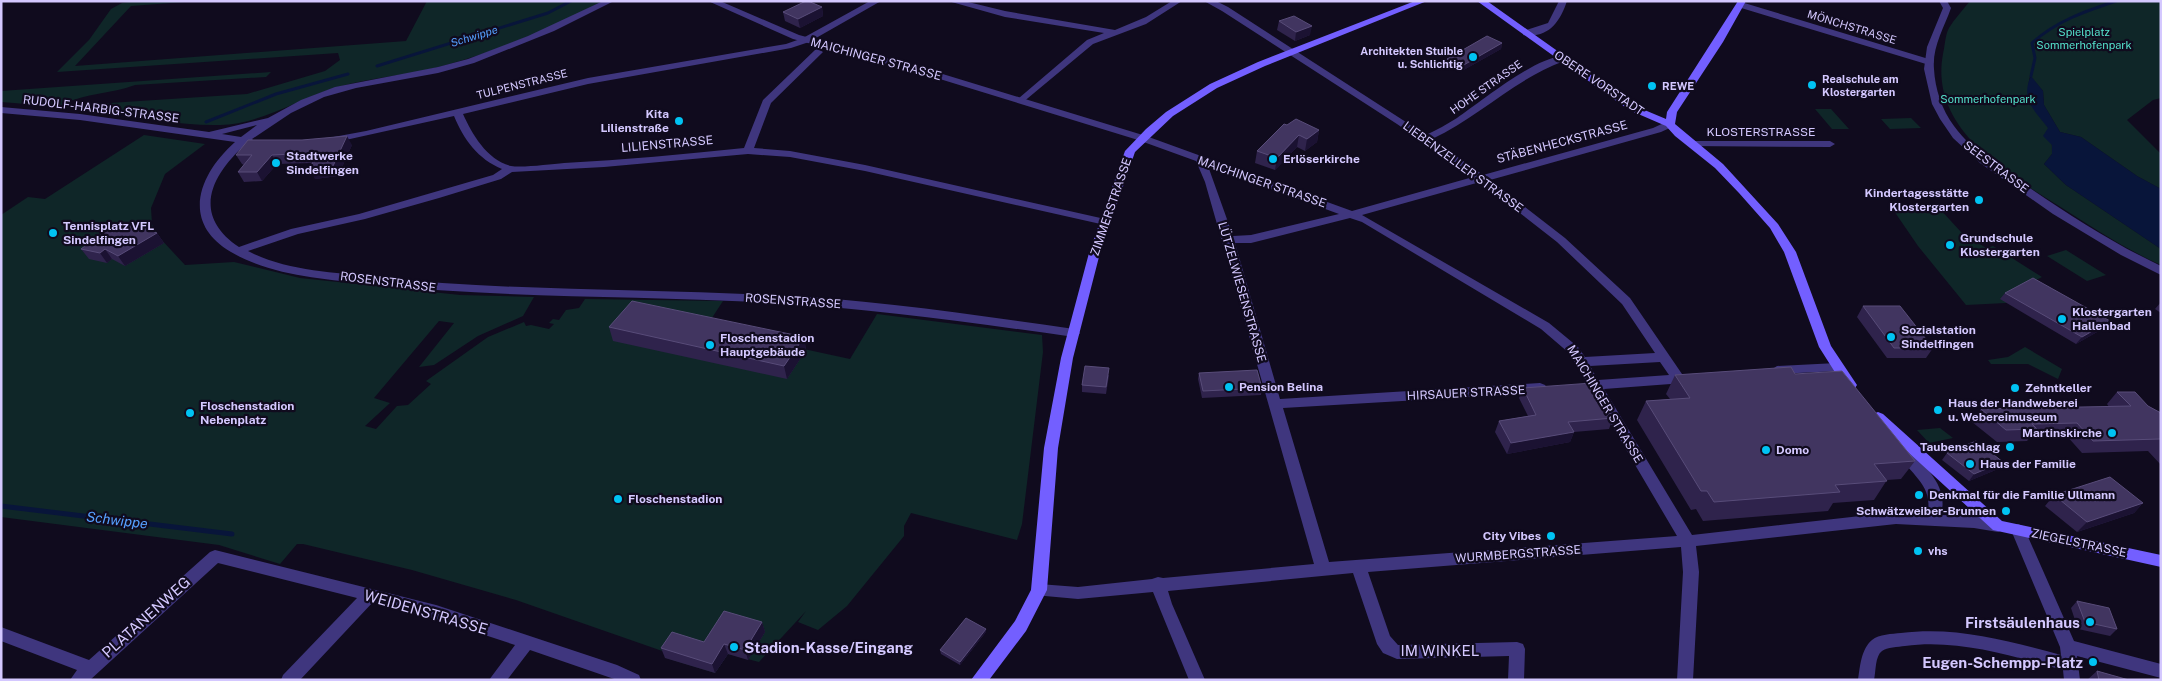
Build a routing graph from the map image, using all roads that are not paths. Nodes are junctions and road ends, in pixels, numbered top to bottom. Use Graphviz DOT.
graph roads {
  1 [pos="610,1"];
  2 [pos="712,1"];
  3 [pos="877,1"];
  4 [pos="952,1"];
  5 [pos="1178,1"];
  6 [pos="1208,1"];
  7 [pos="1423,1"];
  8 [pos="1481,1"];
  9 [pos="1563,1"];
  10 [pos="1944,1"];
  11 [pos="1741,3"];
  12 [pos="1112,32"];
  13 [pos="1526,33"];
  14 [pos="806,40"];
  15 [pos="1292,51"];
  16 [pos="818,52"];
  17 [pos="1561,58"];
  18 [pos="1929,62"];
  19 [pos="1022,100"];
  20 [pos="1,110"];
  21 [pos="284,113"];
  22 [pos="458,113"];
  23 [pos="1670,124"];
  24 [pos="198,133"];
  25 [pos="1142,138"];
  26 [pos="1426,139"];
  27 [pos="244,140"];
  28 [pos="257,141"];
  29 [pos="321,141"];
  30 [pos="1692,144"];
  31 [pos="1830,144"];
  32 [pos="748,151"];
  33 [pos="1201,161"];
  34 [pos="510,169"];
  35 [pos="1481,178"];
  36 [pos="1353,214"];
  37 [pos="1105,222"];
  38 [pos="1228,240"];
  39 [pos="238,251"];
  40 [pos="2161,271"];
  41 [pos="1074,333"];
  42 [pos="1664,357"];
  43 [pos="1582,362"];
  44 [pos="1837,367"];
  45 [pos="1760,371"];
  46 [pos="1696,376"];
  47 [pos="1678,378"];
  48 [pos="1595,385"];
  49 [pos="1575,386"];
  50 [pos="1556,387"];
  51 [pos="1275,404"];
  52 [pos="1887,427"];
  53 [pos="1933,519"];
  54 [pos="1998,526"];
  55 [pos="2018,530"];
  56 [pos="1688,541"];
  57 [pos="215,556"];
  58 [pos="2161,561"];
  59 [pos="1358,566"];
  60 [pos="1323,569"];
  61 [pos="1158,584"];
  62 [pos="1039,590"];
  63 [pos="370,595"];
  64 [pos="2,635"];
  65 [pos="526,643"];
  66 [pos="2068,647"];
  67 [pos="90,668"];
  68 [pos="2161,670"];
  69 [pos="2071,673"];
  70 [pos="78,680"];
  71 [pos="289,680"];
  72 [pos="497,680"];
  73 [pos="633,680"];
  74 [pos="979,680"];
  75 [pos="1197,680"];
  76 [pos="1516,680"];
  77 [pos="1685,680"];
  78 [pos="1866,680"];
  1 -- 21 [label="street, ROSENSTRASSE"];
  2 -- 14 [label="street, MAICHINGER STRASSE"];
  3 -- 14 [label="street, TULPENSTRASSE"];
  4 -- 12 [label="street"];
  5 -- 12 [label="street"];
  6 -- 15 [label="street, LIEBENZELLER STRASSE"];
  7 -- 15 [label="main road, ZIMMERSTRASSE"];
  8 -- 13 [label="main road, OBERE VORSTADT"];
  9 -- 13 [label="street"];
  10 -- 18 [label="street, SEESTRASSE"];
  11 -- 18 [label="street, MÖNCHSTRASSE"];
  11 -- 23 [label="main road"];
  12 -- 19 [label="street"];
  13 -- 17 [label="main road, OBERE VORSTADT"];
  14 -- 19 [label="street, MAICHINGER STRASSE"];
  14 -- 22 [label="street, TULPENSTRASSE"];
  15 -- 25 [label="main road, ZIMMERSTRASSE"];
  15 -- 26 [label="street, LIEBENZELLER STRASSE"];
  16 -- 32 [label="street"];
  17 -- 23 [label="main road, OBERE VORSTADT"];
  17 -- 26 [label="street, HOHE STRASSE"];
  18 -- 40 [label="street, SEESTRASSE"];
  19 -- 25 [label="street, MAICHINGER STRASSE"];
  20 -- 24 [label="street, RUDOLF-HARBIG-STRASSE"];
  21 -- 24 [label="street, RUDOLF-HARBIG-STRASSE"];
  21 -- 27 [label="street, ROSENSTRASSE"];
  22 -- 29 [label="street, TULPENSTRASSE"];
  22 -- 34 [label="street"];
  23 -- 30 [label="main road, OBERE VORSTADT"];
  23 -- 35 [label="street, STÄBENHECKSTRASSE"];
  24 -- 27 [label="street, RUDOLF-HARBIG-STRASSE"];
  25 -- 33 [label="street, MAICHINGER STRASSE"];
  25 -- 37 [label="main road, ZIMMERSTRASSE"];
  26 -- 35 [label="street, LIEBENZELLER STRASSE"];
  27 -- 28 [label="street"];
  27 -- 39 [label="street, ROSENSTRASSE"];
  30 -- 31 [label="street, KLOSTERSTRASSE"];
  30 -- 44 [label="main road, OBERE VORSTADT"];
  32 -- 34 [label="street, LILIENSTRASSE"];
  32 -- 37 [label="street, LILIENSTRASSE"];
  33 -- 36 [label="street, MAICHINGER STRASSE"];
  33 -- 38 [label="street, LÜTZELWIESENSTRASSE"];
  34 -- 39 [label="street, LILIENSTRASSE"];
  35 -- 36 [label="street, STÄBENHECKSTRASSE"];
  35 -- 42 [label="street, LIEBENZELLER STRASSE"];
  36 -- 38 [label="street, STÄBENHECKSTRASSE"];
  36 -- 43 [label="street, MAICHINGER STRASSE"];
  37 -- 41 [label="main road, ZIMMERSTRASSE"];
  38 -- 51 [label="street, LÜTZELWIESENSTRASSE"];
  39 -- 41 [label="street, ROSENSTRASSE"];
  41 -- 62 [label="main road, ZIMMERSTRASSE"];
  42 -- 43 [label="street"];
  42 -- 47 [label="street, LIEBENZELLER STRASSE"];
  43 -- 48 [label="street, MAICHINGER STRASSE"];
  44 -- 45 [label="street"];
  44 -- 52 [label="main road, OBERE VORSTADT"];
  46 -- 47 [label="street"];
  47 -- 48 [label="street"];
  48 -- 49 [label="street"];
  48 -- 56 [label="street, MAICHINGER STRASSE"];
  50 -- 51 [label="street, HIRSAUER STRASSE"];
  51 -- 60 [label="street, LÜTZELWIESENSTRASSE"];
  52 -- 53 [label="street"];
  52 -- 54 [label="main road, OBERE VORSTADT"];
  53 -- 54 [label="street, WURMBERGSTRASSE"];
  53 -- 56 [label="street, WURMBERGSTRASSE"];
  54 -- 55 [label="main road, ZIEGELSTRASSE"];
  55 -- 58 [label="main road, ZIEGELSTRASSE"];
  55 -- 66 [label="street"];
  56 -- 59 [label="street, WURMBERGSTRASSE"];
  56 -- 77 [label="street"];
  57 -- 63 [label="street, WEIDENSTRASSE"];
  57 -- 67 [label="street, PLATANENWEG"];
  59 -- 60 [label="street, WURMBERGSTRASSE"];
  59 -- 76 [label="street, IM WINKEL"];
  60 -- 61 [label="street, WURMBERGSTRASSE"];
  61 -- 62 [label="street, WURMBERGSTRASSE"];
  61 -- 75 [label="street"];
  62 -- 74 [label="main road, ZIMMERSTRASSE"];
  63 -- 65 [label="street, WEIDENSTRASSE"];
  63 -- 71 [label="street"];
  64 -- 67 [label="street"];
  65 -- 72 [label="street"];
  65 -- 73 [label="street, WEIDENSTRASSE"];
  66 -- 68 [label="street"];
  66 -- 69 [label="street"];
  67 -- 70 [label="street, PLATANENWEG"];
  69 -- 78 [label="street"];
}
